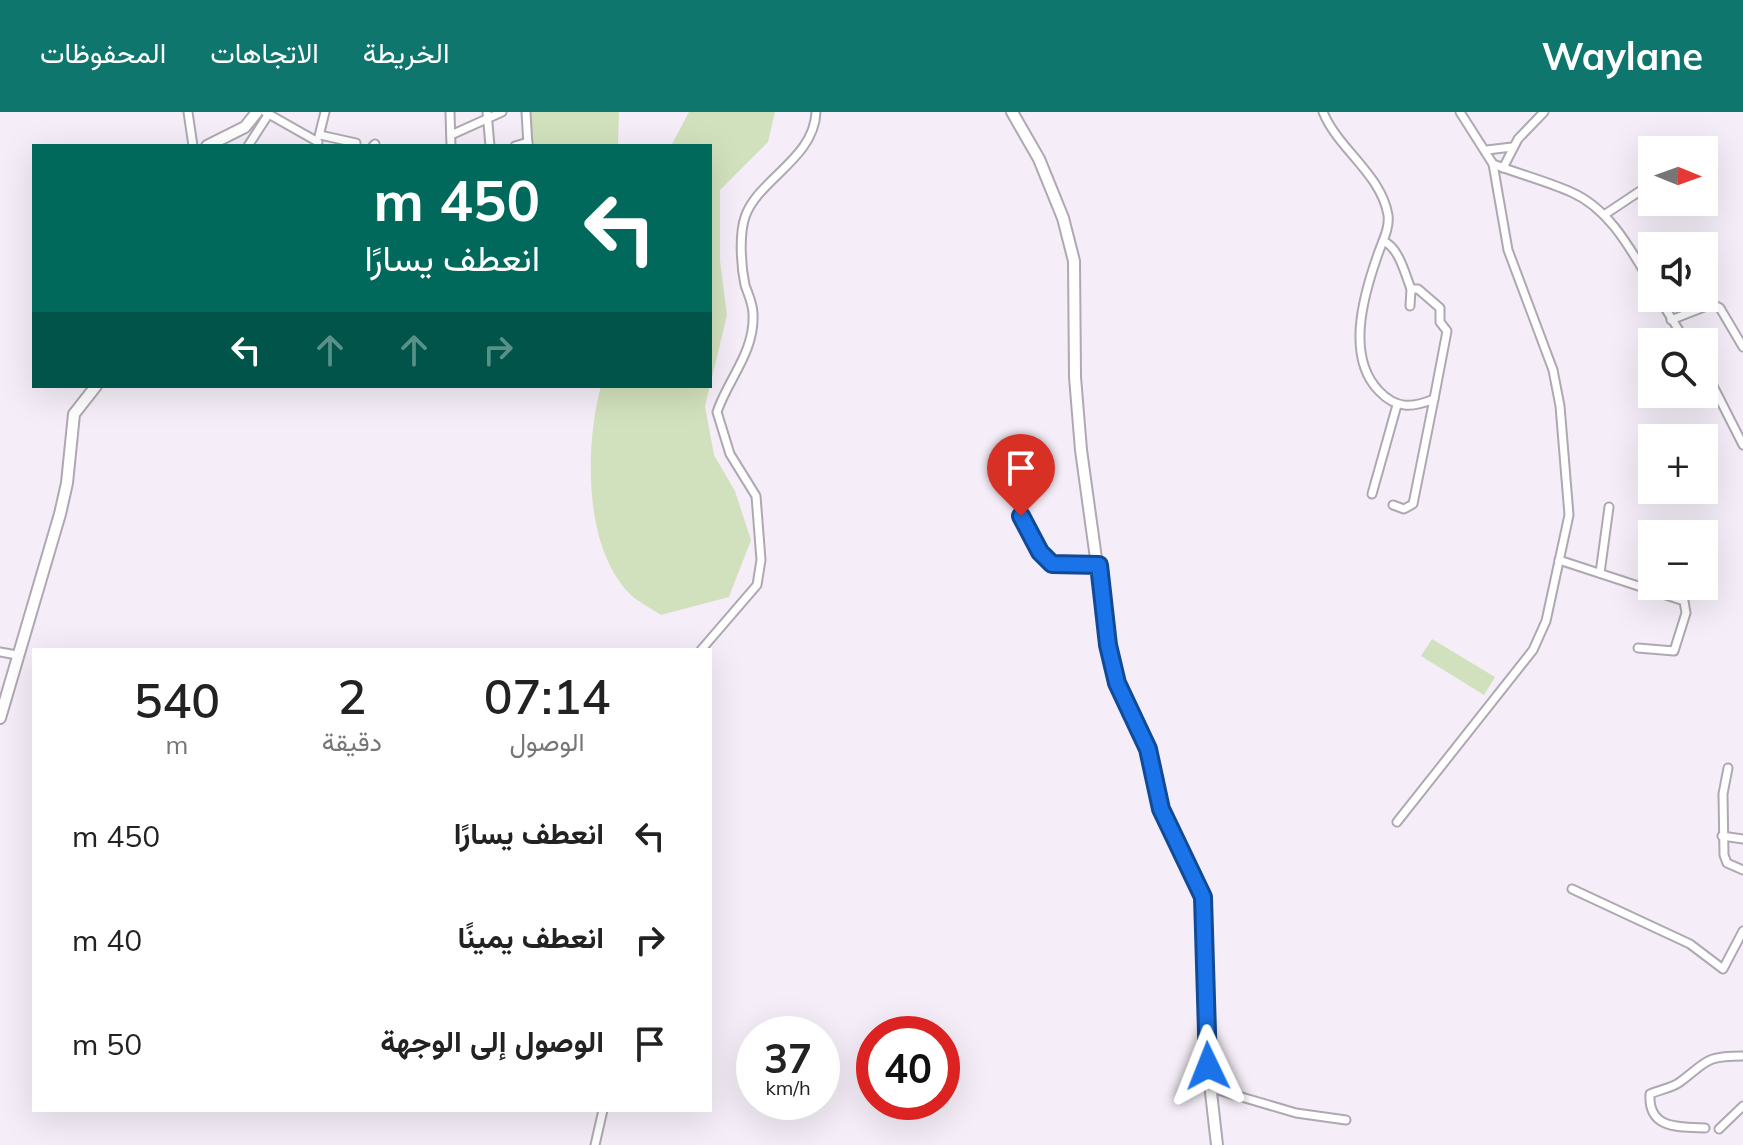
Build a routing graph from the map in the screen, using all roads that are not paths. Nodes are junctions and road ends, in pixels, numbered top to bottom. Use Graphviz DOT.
graph roads {
  1 [pos="188,112"];
  2 [pos="325,112"];
  3 [pos="450,112"];
  4 [pos="502,112"];
  5 [pos="526,112"];
  6 [pos="816,112"];
  7 [pos="1012,112"];
  8 [pos="1323,112"];
  9 [pos="1460,112"];
  10 [pos="1544,112"];
  11 [pos="263,113"];
  12 [pos="488,115"];
  13 [pos="451,135"];
  14 [pos="318,141"];
  15 [pos="356,143"];
  16 [pos="193,144"];
  17 [pos="211,144"];
  18 [pos="249,144"];
  19 [pos="451,144"];
  20 [pos="490,144"];
  21 [pos="528,144"];
  22 [pos="1512,147"];
  23 [pos="1487,150"];
  24 [pos="1493,164"];
  25 [pos="1503,168"];
  26 [pos="1638,192"];
  27 [pos="1604,215"];
  28 [pos="1383,241"];
  29 [pos="1638,260"];
  30 [pos="1411,289"];
  31 [pos="1410,306"];
  32 [pos="1667,312"];
  33 [pos="1671,320"];
  34 [pos="1676,328"];
  35 [pos="1743,347"];
  36 [pos="94,388"];
  37 [pos="1718,396"];
  38 [pos="1434,399"];
  39 [pos="1397,405"];
  40 [pos="1743,418"];
  41 [pos="1733,425"];
  42 [pos="1743,445"];
  43 [pos="1372,494"];
  44 [pos="1393,505"];
  45 [pos="1609,507"];
  46 [pos="1021,516"];
  47 [pos="1559,560"];
  48 [pos="1099,565"];
  49 [pos="1600,573"];
  50 [pos="703,648"];
  51 [pos="1638,648"];
  52 [pos="0,652"];
  53 [pos="17,655"];
  54 [pos="0,718"];
  55 [pos="1728,768"];
  56 [pos="1397,822"];
  57 [pos="1722,836"];
  58 [pos="1743,839"];
  59 [pos="1743,870"];
  60 [pos="1572,889"];
  61 [pos="1743,931"];
  62 [pos="1743,1056"];
  63 [pos="1211,1088"];
  64 [pos="1743,1106"];
  65 [pos="603,1112"];
  66 [pos="1346,1120"];
  67 [pos="1705,1128"];
  68 [pos="1719,1129"];
  69 [pos="595,1145"];
  70 [pos="1217,1145"];
  1 -- 16 [label="street"];
  2 -- 14 [label="street"];
  3 -- 13 [label="street"];
  4 -- 12 [label="street"];
  5 -- 21 [label="street"];
  6 -- 50 [label="street"];
  7 -- 48 [label="street"];
  8 -- 28 [label="street"];
  9 -- 23 [label="street"];
  10 -- 22 [label="street"];
  11 -- 14 [label="street"];
  11 -- 17 [label="street"];
  11 -- 18 [label="street"];
  12 -- 13 [label="street"];
  12 -- 20 [label="street"];
  13 -- 19 [label="street"];
  14 -- 15 [label="street"];
  22 -- 23 [label="street"];
  22 -- 25 [label="street"];
  23 -- 24 [label="street"];
  24 -- 25 [label="street"];
  24 -- 47 [label="street"];
  25 -- 27 [label="street"];
  26 -- 27 [label="street"];
  27 -- 29 [label="street"];
  28 -- 30 [label="street"];
  28 -- 39 [label="street"];
  30 -- 31 [label="street"];
  30 -- 38 [label="street"];
  32 -- 33 [label="street"];
  33 -- 34 [label="street"];
  33 -- 35 [label="street"];
  36 -- 53 [label="street"];
  37 -- 41 [label="street"];
  38 -- 39 [label="street"];
  38 -- 44 [label="street"];
  39 -- 43 [label="street"];
  40 -- 41 [label="street"];
  41 -- 42 [label="street"];
  45 -- 49 [label="street"];
  46 -- 48 [label="street"];
  47 -- 49 [label="street"];
  47 -- 56 [label="street"];
  48 -- 63 [label="street"];
  49 -- 51 [label="street"];
  52 -- 53 [label="street"];
  53 -- 54 [label="street"];
  55 -- 57 [label="street"];
  57 -- 58 [label="street"];
  57 -- 59 [label="street"];
  60 -- 61 [label="street"];
  62 -- 67 [label="street"];
  63 -- 66 [label="street"];
  63 -- 70 [label="street"];
  64 -- 68 [label="street"];
  65 -- 69 [label="street"];
}
